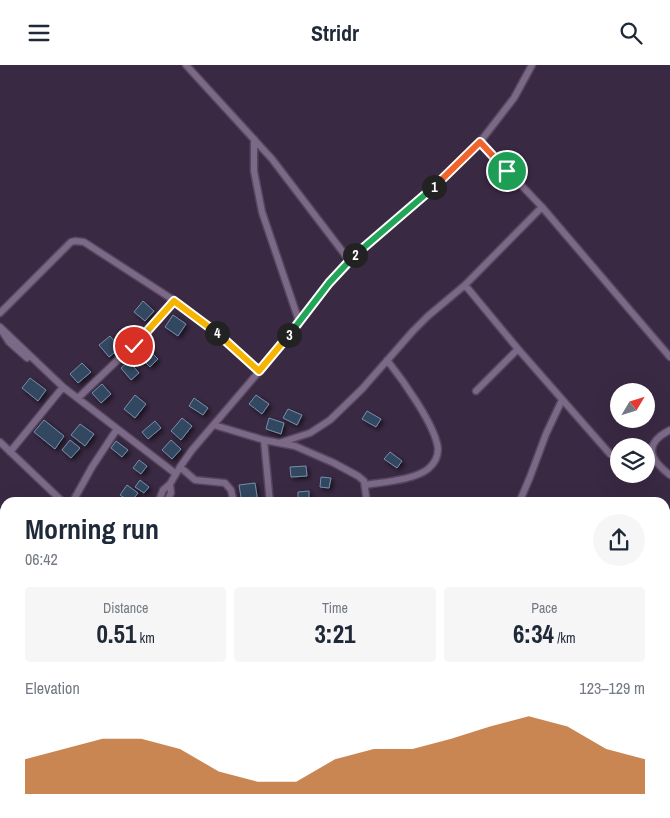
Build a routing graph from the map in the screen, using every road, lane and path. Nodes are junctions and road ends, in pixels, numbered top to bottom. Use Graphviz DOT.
graph roads {
  1 [pos="186,65"];
  2 [pos="532,65"];
  3 [pos="254,139"];
  4 [pos="480,142"];
  5 [pos="542,207"];
  6 [pos="349,260"];
  7 [pos="465,285"];
  8 [pos="174,301"];
  9 [pos="0,313"];
  10 [pos="299,321"];
  11 [pos="0,327"];
  12 [pos="518,349"];
  13 [pos="670,357"];
  14 [pos="387,360"];
  15 [pos="259,371"];
  16 [pos="63,387"];
  17 [pos="476,391"];
  18 [pos="78,398"];
  19 [pos="562,399"];
  20 [pos="214,425"];
  21 [pos="117,429"];
  22 [pos="670,430"];
  23 [pos="264,440"];
  24 [pos="0,442"];
  25 [pos="279,443"];
  26 [pos="10,452"];
  27 [pos="610,453"];
  28 [pos="180,467"];
  29 [pos="176,474"];
  30 [pos="670,475"];
  31 [pos="170,484"];
  32 [pos="365,485"];
  33 [pos="58,497"];
  34 [pos="76,497"];
  35 [pos="160,497"];
  36 [pos="168,497"];
  37 [pos="233,497"];
  38 [pos="269,497"];
  39 [pos="366,497"];
  40 [pos="521,497"];
  1 -- 3 [label="street"];
  2 -- 4 [label="street"];
  3 -- 6 [label="street"];
  3 -- 10 [label="street"];
  4 -- 5 [label="street"];
  4 -- 6 [label="street"];
  5 -- 7 [label="street"];
  5 -- 13 [label="street"];
  6 -- 10 [label="street"];
  7 -- 12 [label="street"];
  7 -- 14 [label="street"];
  8 -- 9 [label="street"];
  8 -- 15 [label="street"];
  8 -- 18 [label="street"];
  10 -- 15 [label="street"];
  11 -- 16 [label="street"];
  12 -- 17 [label="street"];
  12 -- 19 [label="street"];
  14 -- 25 [label="street"];
  14 -- 32 [label="street"];
  15 -- 20 [label="street"];
  16 -- 18 [label="street"];
  16 -- 26 [label="street"];
  18 -- 21 [label="street"];
  19 -- 27 [label="street"];
  19 -- 40 [label="street"];
  20 -- 23 [label="street"];
  20 -- 28 [label="street"];
  21 -- 29 [label="street"];
  21 -- 34 [label="street"];
  22 -- 30 [label="street"];
  23 -- 25 [label="street"];
  23 -- 38 [label="street"];
  24 -- 26 [label="street"];
  25 -- 32 [label="street"];
  26 -- 33 [label="street"];
  28 -- 29 [label="street"];
  28 -- 37 [label="street"];
  29 -- 31 [label="street"];
  31 -- 35 [label="street"];
  31 -- 36 [label="street"];
  32 -- 39 [label="street"];
}
